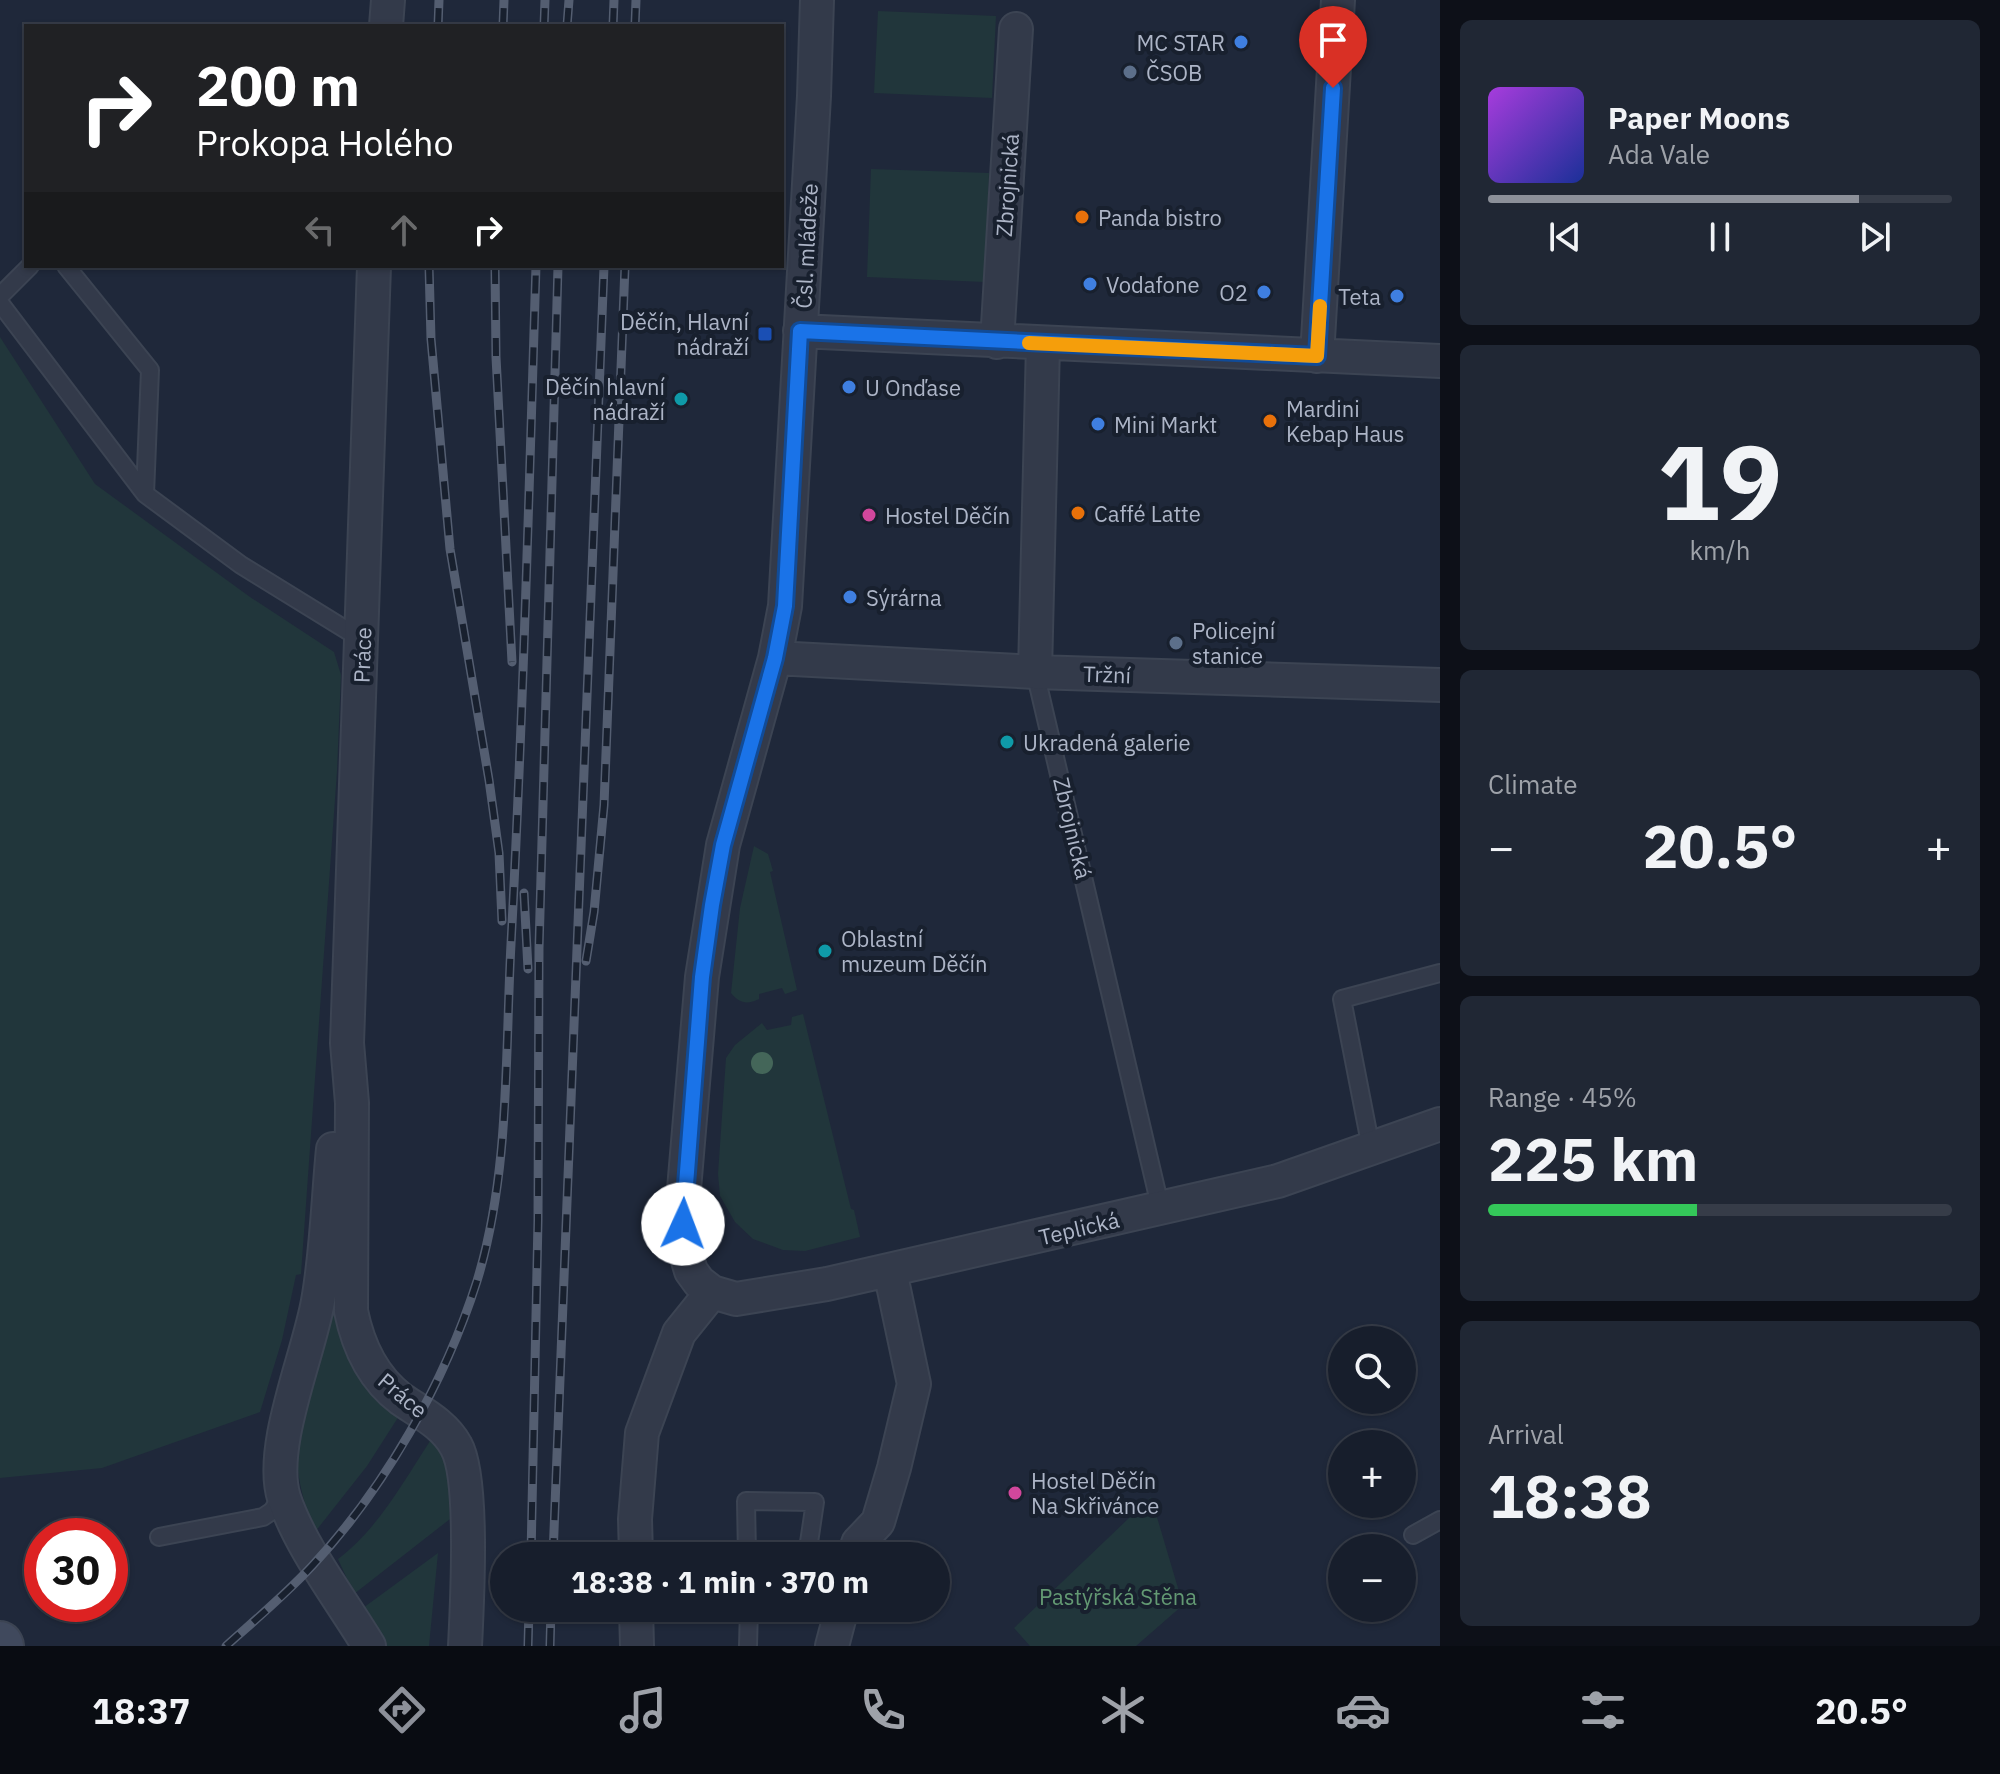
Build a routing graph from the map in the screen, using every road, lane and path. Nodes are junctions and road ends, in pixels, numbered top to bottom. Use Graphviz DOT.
graph roads {
  1 [pos="388,0"];
  2 [pos="817,0"];
  3 [pos="1338,0"];
  4 [pos="386,24"];
  5 [pos="1016,29"];
  6 [pos="28,268"];
  7 [pos="68,268"];
  8 [pos="374,268"];
  9 [pos="0,296"];
  10 [pos="0,303"];
  11 [pos="800,331"];
  12 [pos="997,342"];
  13 [pos="1043,344"];
  14 [pos="1317,356"];
  15 [pos="1440,361"];
  16 [pos="145,494"];
  17 [pos="362,640"];
  18 [pos="775,658"];
  19 [pos="1035,672"];
  20 [pos="1440,685"];
  21 [pos="1440,973"];
  22 [pos="347,1043"];
  23 [pos="1440,1124"];
  24 [pos="1371,1148"];
  25 [pos="1161,1210"];
  26 [pos="890,1271"];
  27 [pos="712,1292"];
  28 [pos="273,1506"];
  29 [pos="1440,1520"];
  30 [pos="1415,1534"];
  31 [pos="159,1537"];
  32 [pos="636,1542"];
  33 [pos="747,1542"];
  34 [pos="809,1542"];
  35 [pos="862,1542"];
  36 [pos="636,1622"];
  37 [pos="749,1622"];
  38 [pos="838,1622"];
  39 [pos="369,1646"];
  40 [pos="465,1646"];
  41 [pos="637,1646"];
  42 [pos="748,1646"];
  43 [pos="832,1646"];
  1 -- 4 [label="street"];
  2 -- 11 [label="street, Čsl. mládeže"];
  3 -- 14 [label="street"];
  5 -- 12 [label="street, Zbrojnická"];
  6 -- 9 [label="lane"];
  7 -- 16 [label="lane"];
  8 -- 17 [label="street, Práce"];
  10 -- 16 [label="lane"];
  11 -- 12 [label="street"];
  11 -- 18 [label="street, Čsl. mládeže"];
  12 -- 13 [label="street"];
  13 -- 14 [label="street"];
  13 -- 19 [label="street, Zbrojnická"];
  14 -- 15 [label="street"];
  16 -- 17 [label="lane"];
  17 -- 22 [label="street, Práce"];
  18 -- 19 [label="street, Tržní"];
  18 -- 27 [label="street, Čsl. mládeže"];
  19 -- 20 [label="street, Tržní"];
  19 -- 25 [label="lane, Zbrojnická"];
  21 -- 24 [label="lane"];
  22 -- 28 [label="street, Práce"];
  22 -- 40 [label="street, Práce"];
  23 -- 24 [label="street, Teplická"];
  24 -- 25 [label="street, Teplická"];
  25 -- 26 [label="street, Teplická"];
  26 -- 27 [label="street, Teplická"];
  26 -- 35 [label="street"];
  27 -- 32 [label="street"];
  28 -- 31 [label="lane"];
  28 -- 39 [label="street, Práce"];
  29 -- 30 [label="lane"];
  33 -- 34 [label="lane"];
  36 -- 41 [label="street"];
  37 -- 42 [label="lane"];
  38 -- 43 [label="street"];
}
